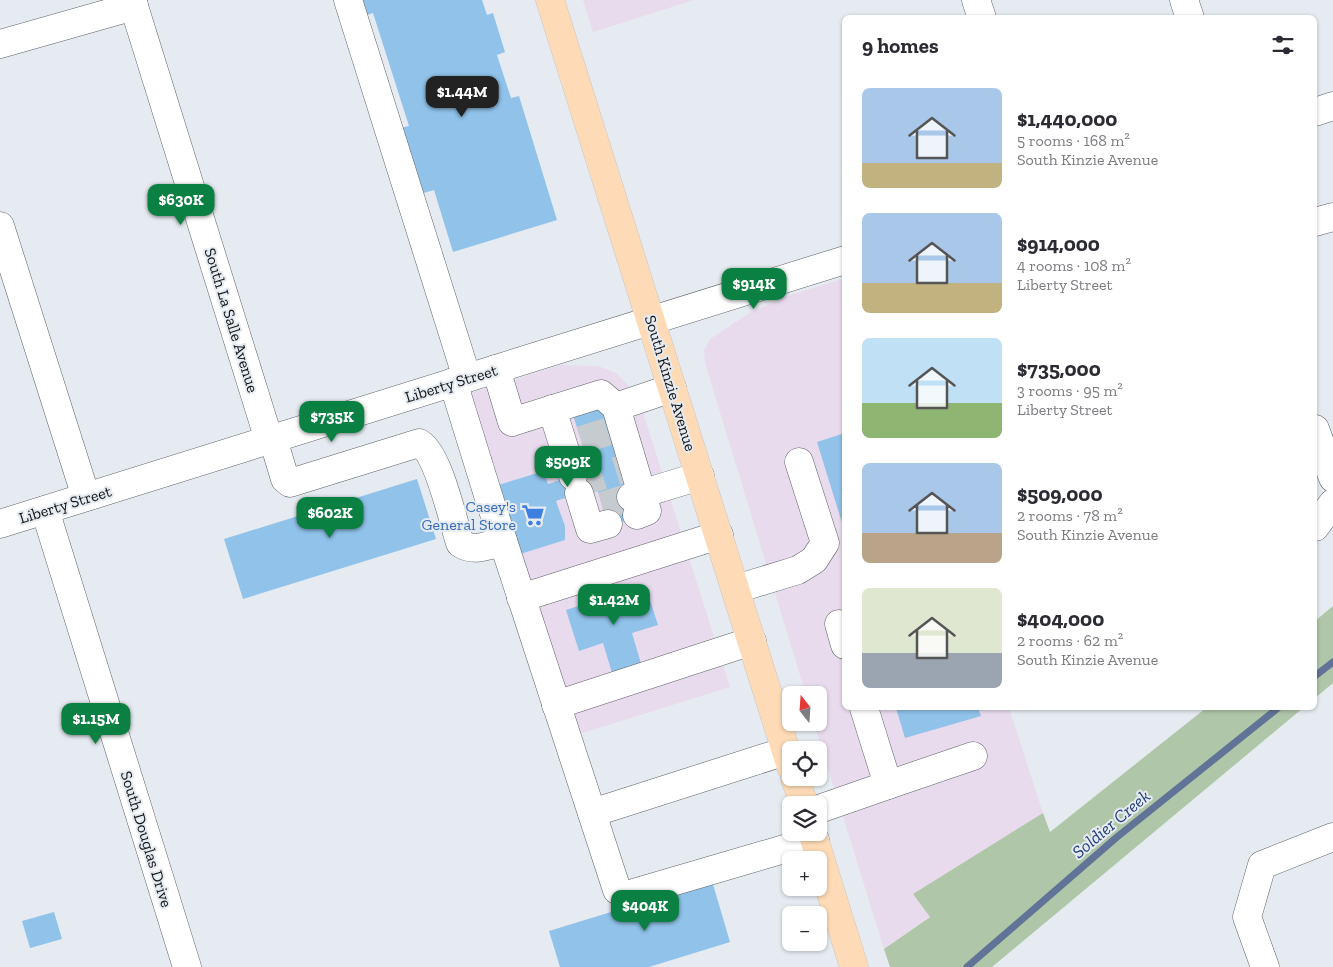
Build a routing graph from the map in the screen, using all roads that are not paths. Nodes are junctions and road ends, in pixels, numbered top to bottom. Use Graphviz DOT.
graph roads {
  1 [pos="348,0"];
  2 [pos="550,0"];
  3 [pos="976,0"];
  4 [pos="1184,0"];
  5 [pos="133,3"];
  6 [pos="981,15"];
  7 [pos="1189,15"];
  8 [pos="0,44"];
  9 [pos="1333,106"];
  10 [pos="1317,111"];
  11 [pos="1333,218"];
  12 [pos="1317,222"];
  13 [pos="0,226"];
  14 [pos="842,261"];
  15 [pos="651,320"];
  16 [pos="496,369"];
  17 [pos="460,380"];
  18 [pos="672,388"];
  19 [pos="552,410"];
  20 [pos="616,422"];
  21 [pos="1317,434"];
  22 [pos="271,440"];
  23 [pos="798,462"];
  24 [pos="700,476"];
  25 [pos="1333,478"];
  26 [pos="86,497"];
  27 [pos="589,502"];
  28 [pos="1333,503"];
  29 [pos="46,510"];
  30 [pos="0,524"];
  31 [pos="1317,524"];
  32 [pos="718,535"];
  33 [pos="502,540"];
  34 [pos="736,589"];
  35 [pos="521,598"];
  36 [pos="752,641"];
  37 [pos="556,705"];
  38 [pos="865,710"];
  39 [pos="783,741"];
  40 [pos="973,756"];
  41 [pos="782,761"];
  42 [pos="888,785"];
  43 [pos="827,806"];
  44 [pos="592,813"];
  45 [pos="1333,837"];
  46 [pos="797,841"];
  47 [pos="815,841"];
  48 [pos="187,967"];
  49 [pos="854,967"];
  50 [pos="1265,967"];
  1 -- 17 [label="street"];
  2 -- 15 [label="main road, South Kinzie Avenue"];
  3 -- 6 [label="street"];
  4 -- 7 [label="street"];
  5 -- 8 [label="street"];
  5 -- 22 [label="street, South La Salle Avenue"];
  9 -- 10 [label="street"];
  11 -- 12 [label="street"];
  13 -- 26 [label="street"];
  14 -- 15 [label="street, Liberty Street"];
  15 -- 16 [label="street, Liberty Street"];
  15 -- 18 [label="main road, South Kinzie Avenue"];
  16 -- 17 [label="street, Liberty Street"];
  16 -- 19 [label="street"];
  17 -- 22 [label="street, Liberty Street"];
  17 -- 33 [label="street"];
  18 -- 20 [label="street"];
  18 -- 24 [label="main road, South Kinzie Avenue"];
  19 -- 20 [label="street"];
  19 -- 27 [label="street"];
  20 -- 24 [label="street"];
  21 -- 25 [label="street"];
  22 -- 26 [label="street, Liberty Street"];
  22 -- 33 [label="street, South La Salle Avenue"];
  23 -- 34 [label="street"];
  24 -- 32 [label="main road, South Kinzie Avenue"];
  26 -- 29 [label="street, Liberty Street"];
  28 -- 31 [label="street"];
  29 -- 30 [label="street, Liberty Street"];
  29 -- 48 [label="street, South Douglas Drive"];
  32 -- 34 [label="main road, South Kinzie Avenue"];
  32 -- 35 [label="street"];
  33 -- 35 [label="street"];
  34 -- 36 [label="main road, South Kinzie Avenue"];
  35 -- 37 [label="street"];
  36 -- 37 [label="street"];
  36 -- 39 [label="main road, South Kinzie Avenue"];
  37 -- 44 [label="street"];
  38 -- 42 [label="street"];
  40 -- 42 [label="street"];
  41 -- 44 [label="street"];
  42 -- 43 [label="street"];
  44 -- 46 [label="street"];
  45 -- 50 [label="street"];
  47 -- 49 [label="main road"];
}
